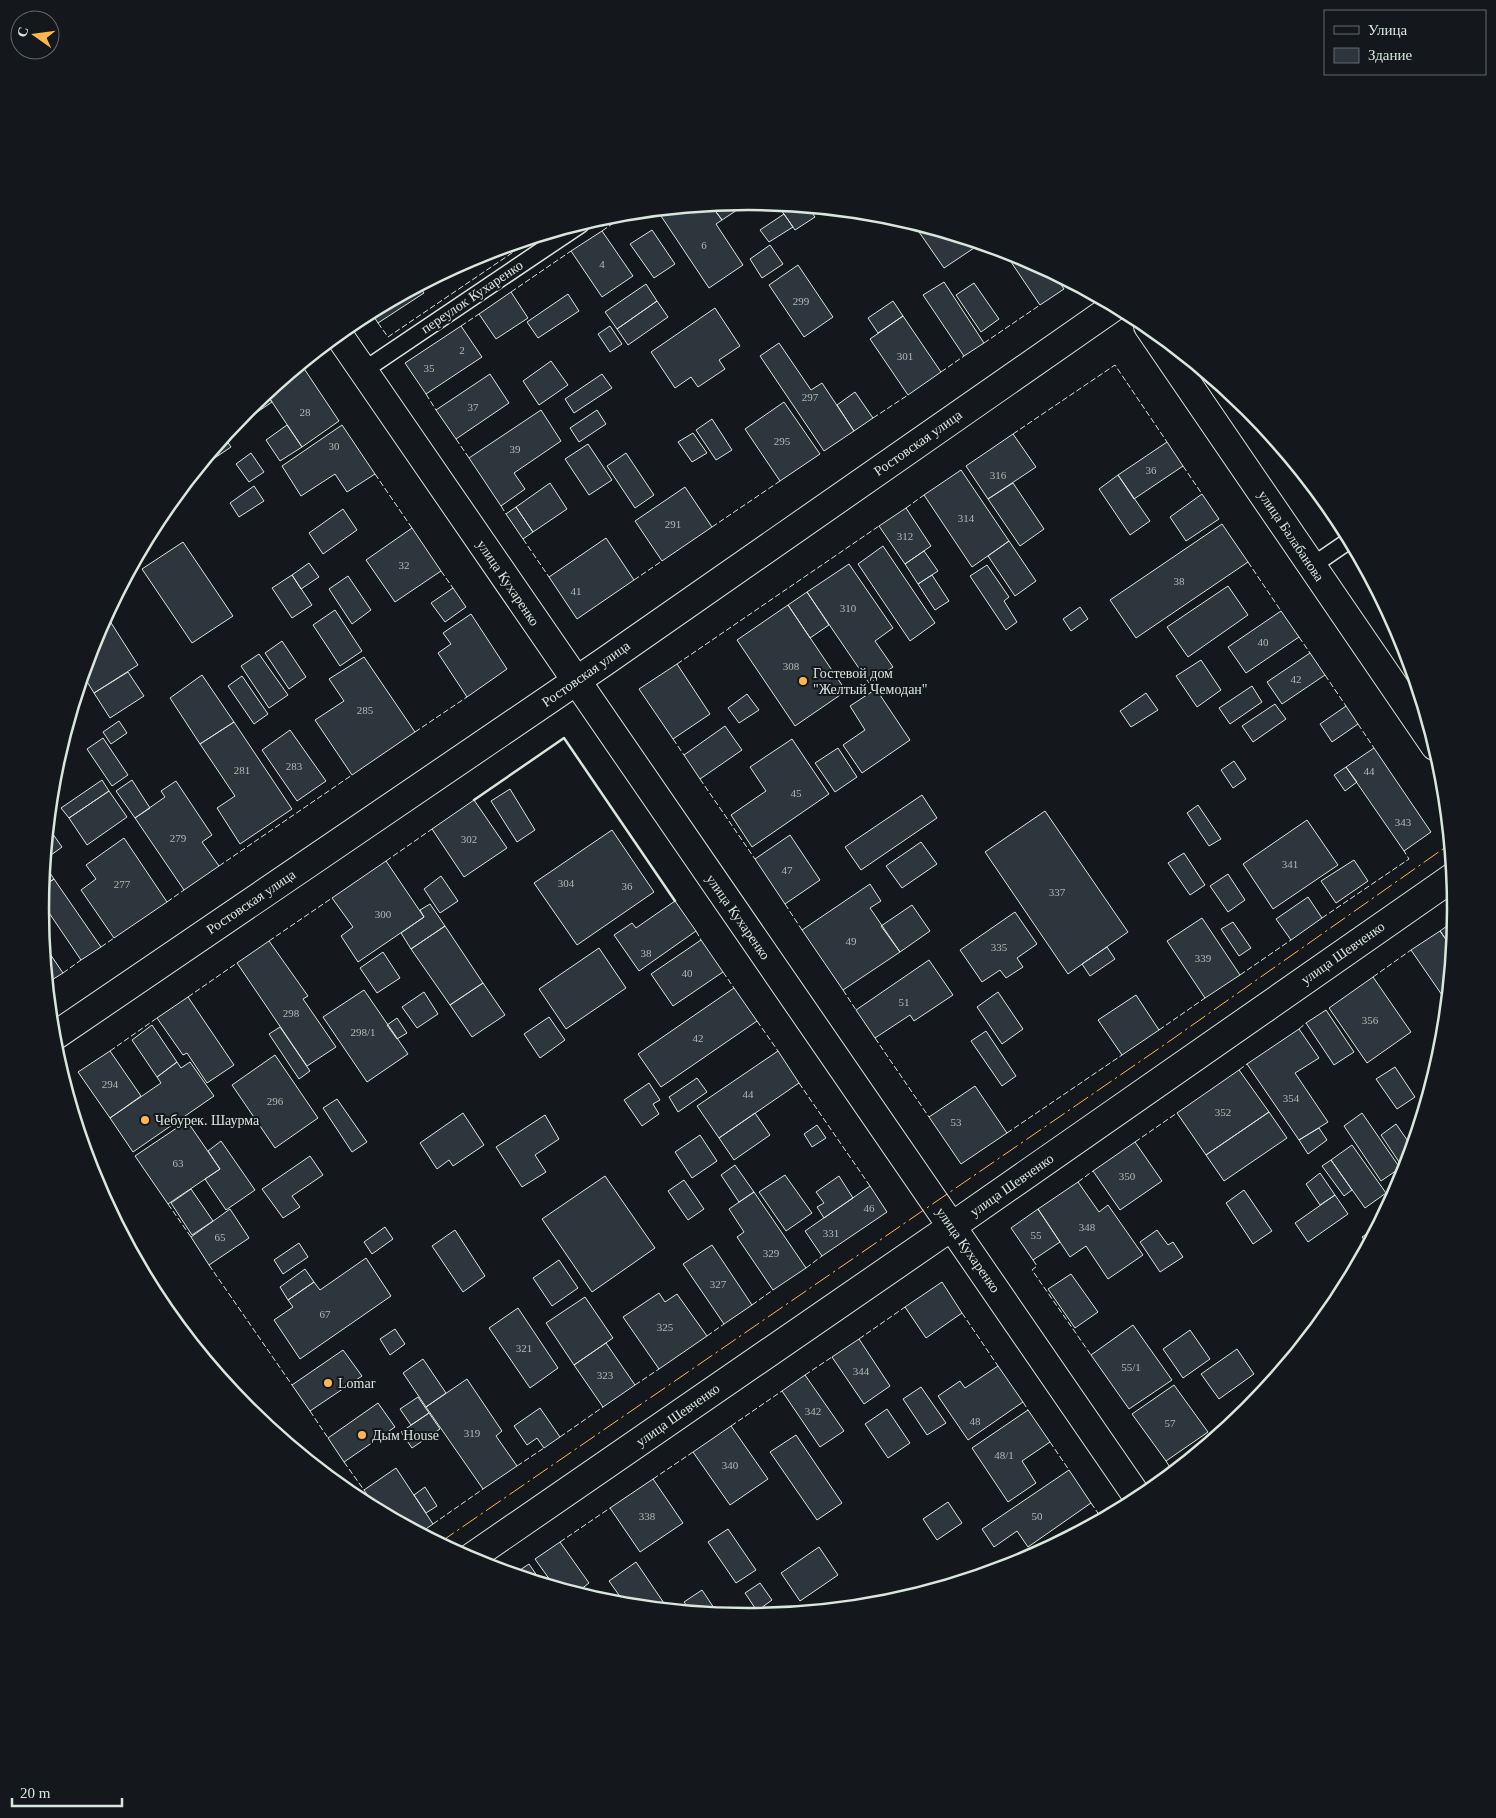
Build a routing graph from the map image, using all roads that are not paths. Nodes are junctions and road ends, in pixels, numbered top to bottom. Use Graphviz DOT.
graph roads {
  1 [pos="566,234"];
  2 [pos="1109,310"];
  3 [pos="342,340"];
  4 [pos="1161,345"];
  5 [pos="363,371"];
  6 [pos="1344,544"];
  7 [pos="1312,566"];
  8 [pos="575,682"];
  9 [pos="1423,729"];
  10 [pos="1446,882"];
  11 [pos="60,1031"];
  12 [pos="951,1227"];
  13 [pos="1134,1491"];
  14 [pos="477,1554"];
  1 -- 5 [label="lane, переулок Кухаренко"];
  2 -- 8 [label="street, Ростовская улица"];
  3 -- 5 [label="street, улица Кухаренко"];
  4 -- 7 [label="street, улица Балабанова"];
  5 -- 8 [label="street, улица Кухаренко"];
  6 -- 7 [label="lane"];
  7 -- 9 [label="street, улица Балабанова"];
  8 -- 11 [label="street, Ростовская улица"];
  8 -- 12 [label="street, улица Кухаренко"];
  10 -- 12 [label="street, улица Шевченко"];
  12 -- 13 [label="street, улица Кухаренко"];
  12 -- 14 [label="street, улица Шевченко"];
}
